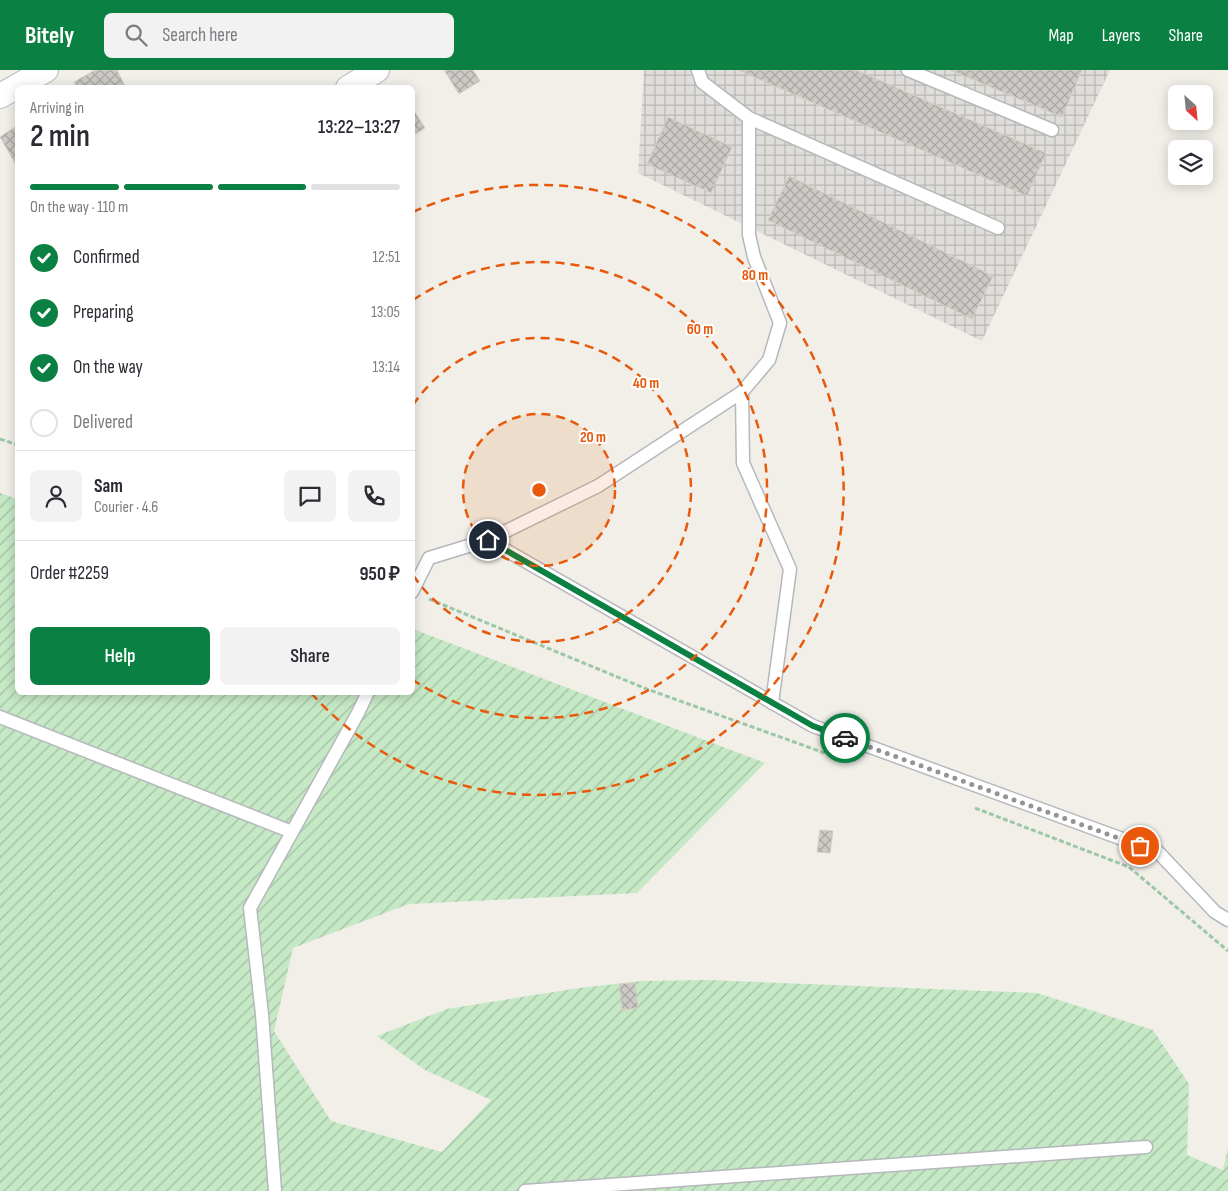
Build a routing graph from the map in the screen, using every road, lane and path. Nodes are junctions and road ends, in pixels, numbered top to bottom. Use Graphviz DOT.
graph roads {
  1 [pos="46,70"];
  2 [pos="377,70"];
  3 [pos="698,70"];
  4 [pos="908,70"];
  5 [pos="19,85"];
  6 [pos="353,85"];
  7 [pos="15,88"];
  8 [pos="0,96"];
  9 [pos="749,118"];
  10 [pos="1052,130"];
  11 [pos="998,228"];
  12 [pos="742,392"];
  13 [pos="0,439"];
  14 [pos="15,444"];
  15 [pos="488,540"];
  16 [pos="415,588"];
  17 [pos="415,593"];
  18 [pos="367,695"];
  19 [pos="772,703"];
  20 [pos="0,717"];
  21 [pos="849,762"];
  22 [pos="969,806"];
  23 [pos="292,832"];
  24 [pos="1228,920"];
  25 [pos="1228,951"];
  26 [pos="1146,1147"];
  27 [pos="275,1191"];
  28 [pos="525,1191"];
  1 -- 5 [label="street"];
  2 -- 6 [label="street"];
  3 -- 9 [label="lane"];
  4 -- 10 [label="lane"];
  7 -- 8 [label="street"];
  9 -- 11 [label="lane"];
  9 -- 12 [label="lane"];
  12 -- 15 [label="lane"];
  12 -- 19 [label="lane"];
  13 -- 14 [label="path"];
  15 -- 16 [label="lane"];
  15 -- 19 [label="lane"];
  17 -- 21 [label="path"];
  18 -- 23 [label="lane"];
  19 -- 24 [label="lane"];
  20 -- 23 [label="lane"];
  22 -- 25 [label="path"];
  23 -- 27 [label="lane"];
  26 -- 28 [label="lane"];
}
